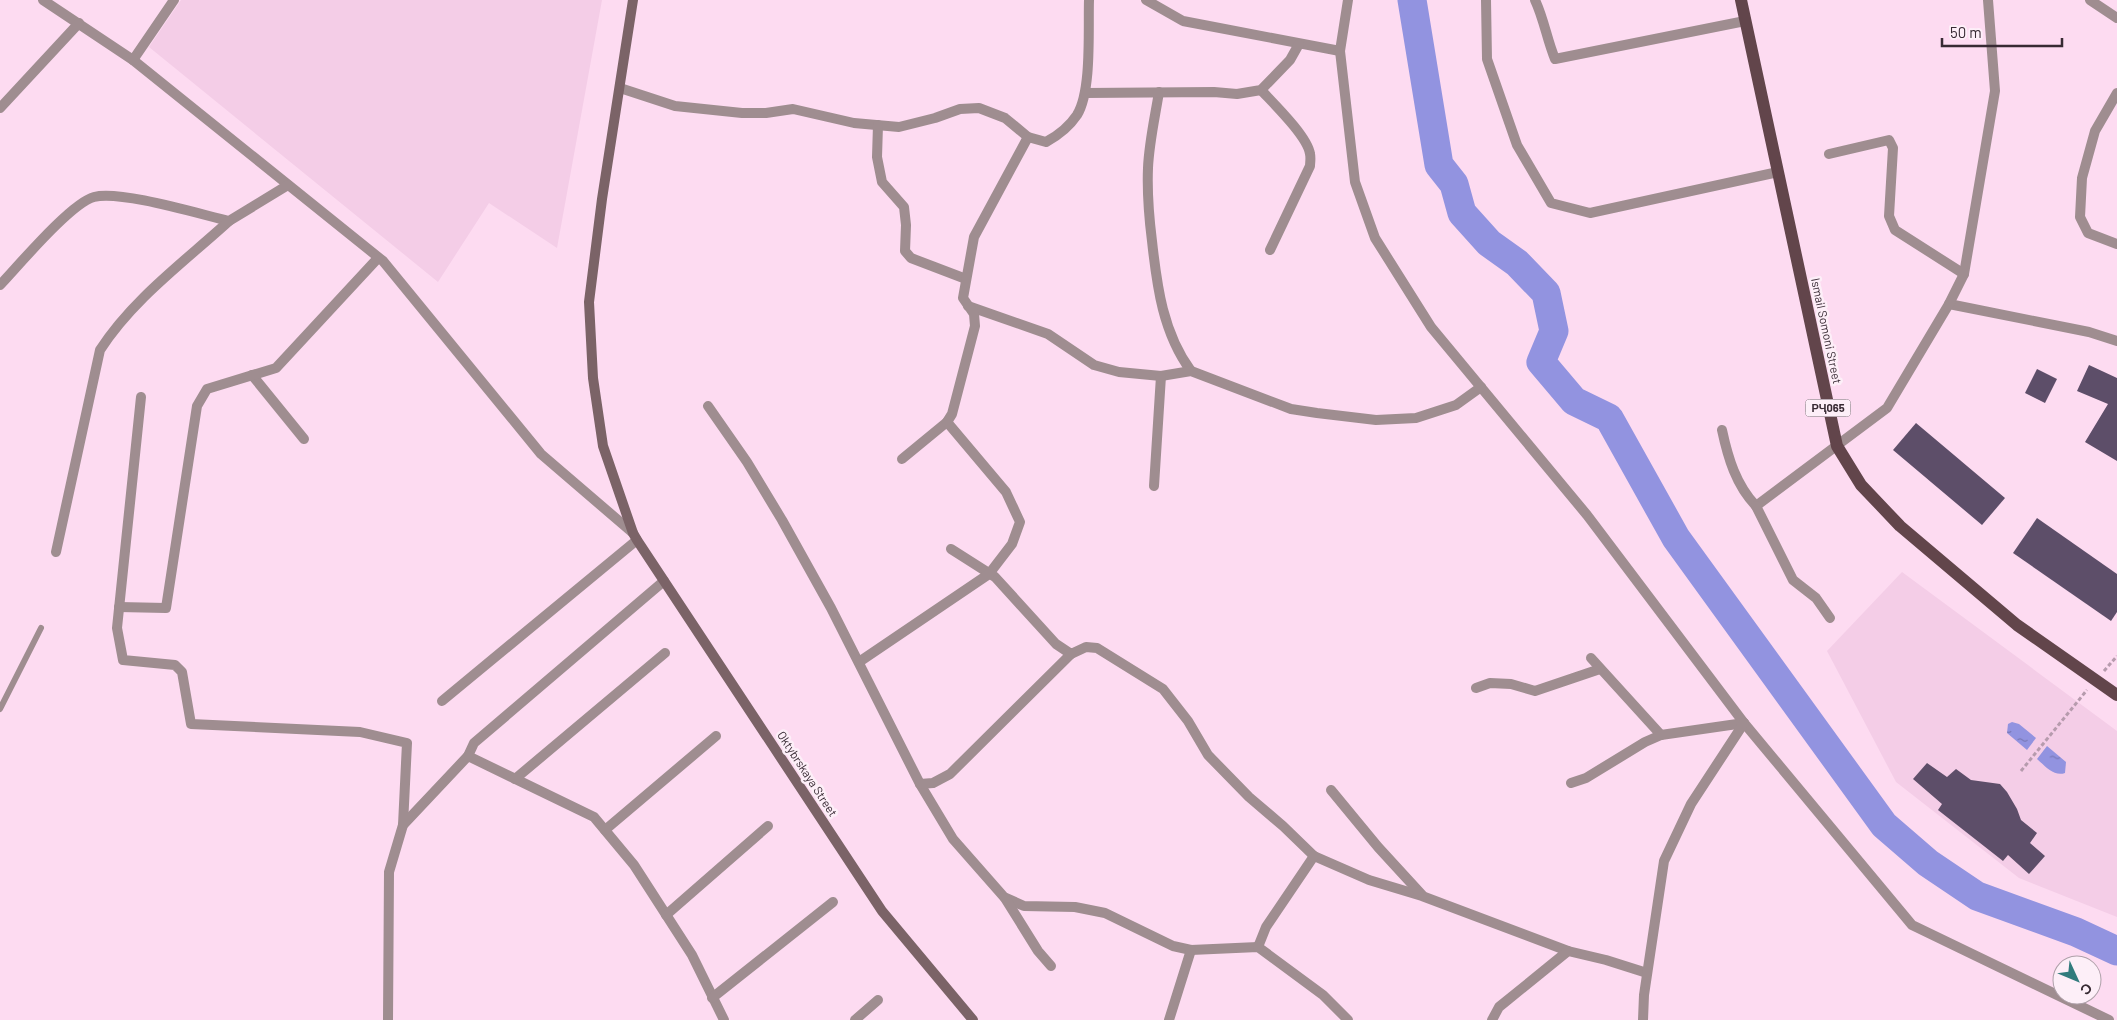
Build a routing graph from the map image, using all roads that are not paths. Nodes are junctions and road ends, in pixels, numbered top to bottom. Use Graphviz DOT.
graph roads {
  1 [pos="43,0"];
  2 [pos="174,0"];
  3 [pos="633,0"];
  4 [pos="1089,0"];
  5 [pos="1146,0"];
  6 [pos="1348,0"];
  7 [pos="1486,0"];
  8 [pos="1535,0"];
  9 [pos="1741,0"];
  10 [pos="1988,0"];
  11 [pos="2090,0"];
  12 [pos="2117,18"];
  13 [pos="1745,22"];
  14 [pos="79,23"];
  15 [pos="1299,44"];
  16 [pos="1340,51"];
  17 [pos="134,60"];
  18 [pos="620,88"];
  19 [pos="1261,90"];
  20 [pos="1086,92"];
  21 [pos="1159,92"];
  22 [pos="2116,98"];
  23 [pos="0,108"];
  24 [pos="878,125"];
  25 [pos="1028,138"];
  26 [pos="1829,154"];
  27 [pos="1778,172"];
  28 [pos="288,185"];
  29 [pos="229,221"];
  30 [pos="2117,244"];
  31 [pos="1270,250"];
  32 [pos="378,258"];
  33 [pos="1964,274"];
  34 [pos="966,279"];
  35 [pos="0,285"];
  36 [pos="1950,304"];
  37 [pos="967,306"];
  38 [pos="2117,341"];
  39 [pos="1191,371"];
  40 [pos="252,375"];
  41 [pos="1161,376"];
  42 [pos="1481,387"];
  43 [pos="141,397"];
  44 [pos="708,406"];
  45 [pos="947,422"];
  46 [pos="1722,430"];
  47 [pos="304,439"];
  48 [pos="1838,446"];
  49 [pos="902,459"];
  50 [pos="1154,486"];
  51 [pos="1756,506"];
  52 [pos="635,536"];
  53 [pos="951,549"];
  54 [pos="56,552"];
  55 [pos="989,574"];
  56 [pos="664,581"];
  57 [pos="119,607"];
  58 [pos="1830,618"];
  59 [pos="41,628"];
  60 [pos="665,653"];
  61 [pos="1071,654"];
  62 [pos="1590,658"];
  63 [pos="859,662"];
  64 [pos="1600,669"];
  65 [pos="1476,688"];
  66 [pos="2117,695"];
  67 [pos="442,700"];
  68 [pos="0,709"];
  69 [pos="1744,724"];
  70 [pos="1661,735"];
  71 [pos="716,736"];
  72 [pos="468,756"];
  73 [pos="515,779"];
  74 [pos="1571,783"];
  75 [pos="920,784"];
  76 [pos="1331,790"];
  77 [pos="403,825"];
  78 [pos="768,826"];
  79 [pos="604,830"];
  80 [pos="1314,856"];
  81 [pos="1422,896"];
  82 [pos="1004,897"];
  83 [pos="833,902"];
  84 [pos="666,915"];
  85 [pos="1258,947"];
  86 [pos="1191,950"];
  87 [pos="1568,951"];
  88 [pos="1050,966"];
  89 [pos="1647,973"];
  90 [pos="712,998"];
  91 [pos="878,1000"];
  92 [pos="388,1020"];
  93 [pos="724,1020"];
  94 [pos="855,1020"];
  95 [pos="973,1020"];
  96 [pos="1169,1020"];
  97 [pos="1348,1020"];
  98 [pos="1492,1020"];
  99 [pos="1643,1020"];
  100 [pos="2109,1020"];
  1 -- 14 [label="street"];
  2 -- 17 [label="street"];
  3 -- 18 [label="main road, Oktybrskaya Street"];
  4 -- 20 [label="street"];
  5 -- 15 [label="street"];
  6 -- 16 [label="street"];
  7 -- 27 [label="street"];
  8 -- 13 [label="street"];
  9 -- 13 [label="main road, Ismail Somoni Street / РҶ065"];
  10 -- 33 [label="street"];
  11 -- 12 [label="street"];
  13 -- 27 [label="main road, Ismail Somoni Street / РҶ065"];
  14 -- 17 [label="street"];
  14 -- 23 [label="street"];
  15 -- 16 [label="street"];
  15 -- 19 [label="street"];
  16 -- 42 [label="street"];
  17 -- 28 [label="street"];
  18 -- 24 [label="street"];
  18 -- 52 [label="main road, Oktybrskaya Street"];
  19 -- 21 [label="street"];
  19 -- 31 [label="street"];
  20 -- 21 [label="street"];
  20 -- 25 [label="street"];
  21 -- 39 [label="street"];
  22 -- 30 [label="street"];
  24 -- 25 [label="street"];
  24 -- 34 [label="street"];
  25 -- 34 [label="street"];
  26 -- 33 [label="street"];
  27 -- 48 [label="main road, Ismail Somoni Street / РҶ065"];
  28 -- 29 [label="street"];
  28 -- 32 [label="street"];
  29 -- 35 [label="street"];
  29 -- 54 [label="street"];
  32 -- 40 [label="street"];
  32 -- 52 [label="street"];
  33 -- 36 [label="street"];
  34 -- 37 [label="street"];
  36 -- 38 [label="street"];
  36 -- 48 [label="street"];
  37 -- 41 [label="street"];
  37 -- 45 [label="street"];
  39 -- 41 [label="street"];
  39 -- 42 [label="street"];
  40 -- 47 [label="street"];
  40 -- 57 [label="street"];
  41 -- 50 [label="street"];
  42 -- 69 [label="street"];
  43 -- 57 [label="street"];
  44 -- 63 [label="street"];
  45 -- 49 [label="street"];
  45 -- 55 [label="street"];
  46 -- 51 [label="street"];
  48 -- 51 [label="street"];
  48 -- 66 [label="main road, Ismail Somoni Street / РҶ065"];
  51 -- 58 [label="street"];
  52 -- 56 [label="main road, Oktybrskaya Street"];
  52 -- 67 [label="street"];
  53 -- 55 [label="street"];
  55 -- 61 [label="street"];
  55 -- 63 [label="street"];
  56 -- 72 [label="street"];
  56 -- 95 [label="main road, Oktybrskaya Street"];
  57 -- 77 [label="street"];
  59 -- 68 [label="lane"];
  60 -- 73 [label="street"];
  61 -- 75 [label="street"];
  61 -- 80 [label="street"];
  62 -- 64 [label="street"];
  63 -- 75 [label="street"];
  64 -- 65 [label="street"];
  64 -- 70 [label="street"];
  69 -- 70 [label="street"];
  69 -- 89 [label="street"];
  69 -- 100 [label="street"];
  70 -- 74 [label="street"];
  71 -- 79 [label="street"];
  72 -- 73 [label="street"];
  72 -- 77 [label="street"];
  73 -- 79 [label="street"];
  75 -- 82 [label="street"];
  76 -- 81 [label="street"];
  77 -- 92 [label="street"];
  78 -- 84 [label="street"];
  79 -- 84 [label="street"];
  80 -- 81 [label="street"];
  80 -- 85 [label="street"];
  81 -- 87 [label="street"];
  82 -- 86 [label="street"];
  82 -- 88 [label="street"];
  83 -- 90 [label="street"];
  84 -- 90 [label="street"];
  85 -- 86 [label="street"];
  85 -- 97 [label="street"];
  86 -- 96 [label="street"];
  87 -- 89 [label="street"];
  87 -- 98 [label="street"];
  89 -- 99 [label="street"];
  90 -- 93 [label="street"];
  91 -- 94 [label="street"];
}
